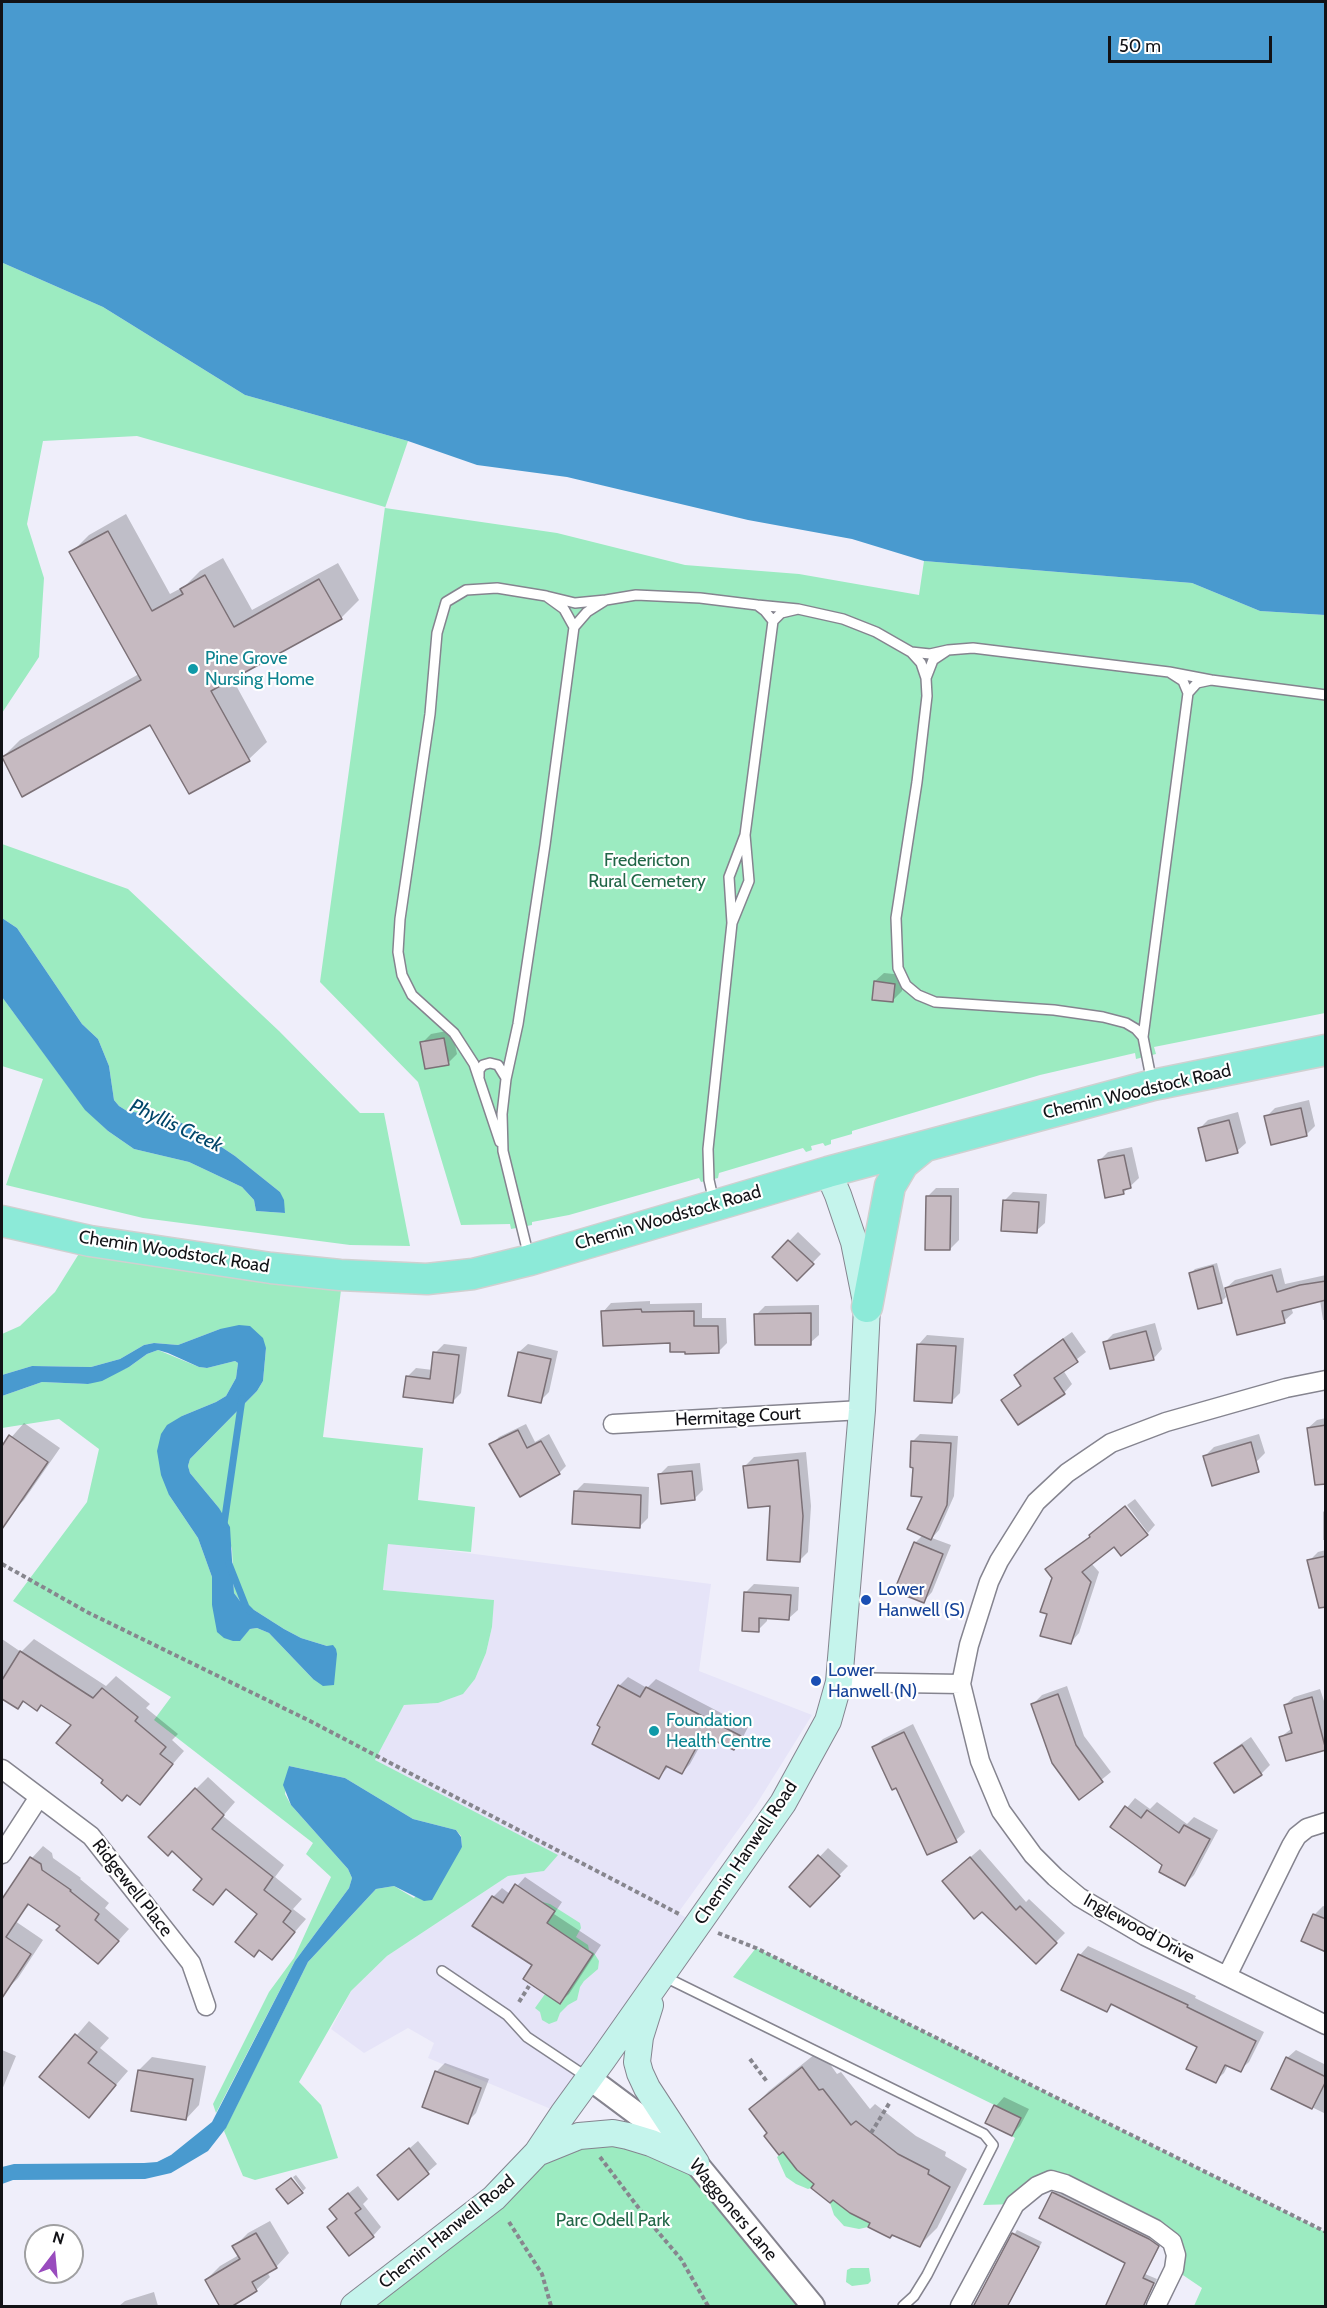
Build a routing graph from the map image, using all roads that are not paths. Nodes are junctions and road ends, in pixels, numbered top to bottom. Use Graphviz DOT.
graph roads {
  1 [pos="546,596"];
  2 [pos="606,600"];
  3 [pos="757,605"];
  4 [pos="798,609"];
  5 [pos="773,621"];
  6 [pos="574,627"];
  7 [pos="948,650"];
  8 [pos="911,652"];
  9 [pos="1169,672"];
  10 [pos="926,678"];
  11 [pos="1211,680"];
  12 [pos="1188,693"];
  13 [pos="1326,695"];
  14 [pos="745,835"];
  15 [pos="732,923"];
  16 [pos="1146,1016"];
  17 [pos="1126,1023"];
  18 [pos="1143,1037"];
  19 [pos="1326,1050"];
  20 [pos="479,1079"];
  21 [pos="506,1079"];
  22 [pos="1153,1085"];
  23 [pos="926,1145"];
  24 [pos="503,1151"];
  25 [pos="828,1172"];
  26 [pos="714,1205"];
  27 [pos="4,1224"];
  28 [pos="530,1260"];
  29 [pos="867,1307"];
  30 [pos="1326,1380"];
  31 [pos="862,1410"];
  32 [pos="613,1424"];
  33 [pos="839,1682"];
  34 [pos="961,1684"];
  35 [pos="2,1769"];
  36 [pos="39,1797"];
  37 [pos="1326,1822"];
  38 [pos="2,1854"];
  39 [pos="442,1971"];
  40 [pos="1227,1976"];
  41 [pos="659,1981"];
  42 [pos="206,2006"];
  43 [pos="1326,2025"];
  44 [pos="589,2078"];
  45 [pos="537,2153"];
  46 [pos="696,2163"];
  47 [pos="354,2307"];
  48 [pos="813,2307"];
  49 [pos="903,2307"];
  50 [pos="960,2307"];
  51 [pos="1156,2307"];
  1 -- 2 [label="lane"];
  1 -- 6 [label="lane"];
  1 -- 20 [label="lane"];
  2 -- 3 [label="lane"];
  2 -- 6 [label="lane"];
  3 -- 4 [label="lane"];
  3 -- 5 [label="lane"];
  4 -- 5 [label="lane"];
  4 -- 8 [label="lane"];
  5 -- 14 [label="lane"];
  6 -- 21 [label="lane"];
  7 -- 8 [label="lane"];
  7 -- 9 [label="lane"];
  7 -- 10 [label="lane"];
  8 -- 10 [label="lane"];
  9 -- 11 [label="lane"];
  9 -- 12 [label="lane"];
  10 -- 17 [label="lane"];
  11 -- 12 [label="lane"];
  11 -- 13 [label="lane"];
  12 -- 16 [label="lane"];
  14 -- 15 [label="lane"];
  14 -- 15 [label="lane"];
  15 -- 26 [label="lane"];
  16 -- 17 [label="lane"];
  16 -- 18 [label="lane"];
  17 -- 18 [label="lane"];
  18 -- 22 [label="lane"];
  19 -- 22 [label="main road, Chemin Woodstock Road"];
  20 -- 21 [label="lane"];
  20 -- 24 [label="lane"];
  21 -- 24 [label="lane"];
  22 -- 23 [label="main road, Chemin Woodstock Road"];
  23 -- 25 [label="main road, Chemin Woodstock Road"];
  23 -- 29 [label="main road"];
  24 -- 28 [label="lane"];
  25 -- 26 [label="main road, Chemin Woodstock Road"];
  25 -- 29 [label="main road, Chemin Hanwell Road"];
  26 -- 28 [label="main road, Chemin Woodstock Road"];
  27 -- 28 [label="main road, Chemin Woodstock Road"];
  29 -- 31 [label="main road, Chemin Hanwell Road"];
  30 -- 34 [label="street"];
  31 -- 32 [label="street, Hermitage Court"];
  31 -- 33 [label="main road, Chemin Hanwell Road"];
  33 -- 34 [label="street"];
  33 -- 41 [label="main road, Chemin Hanwell Road"];
  34 -- 40 [label="street, Inglewood Drive"];
  35 -- 36 [label="street, Ridgewell Place"];
  36 -- 38 [label="street"];
  36 -- 42 [label="street, Ridgewell Place"];
  37 -- 40 [label="street"];
  39 -- 44 [label="lane"];
  40 -- 43 [label="street, Inglewood Drive"];
  41 -- 44 [label="main road, Chemin Hanwell Road"];
  41 -- 46 [label="main road"];
  41 -- 49 [label="lane"];
  44 -- 45 [label="main road, Chemin Hanwell Road"];
  44 -- 46 [label="street, Waggoners Lane"];
  45 -- 46 [label="main road"];
  45 -- 47 [label="main road, Chemin Hanwell Road"];
  46 -- 48 [label="street, Waggoners Lane"];
  50 -- 51 [label="street"];
}
